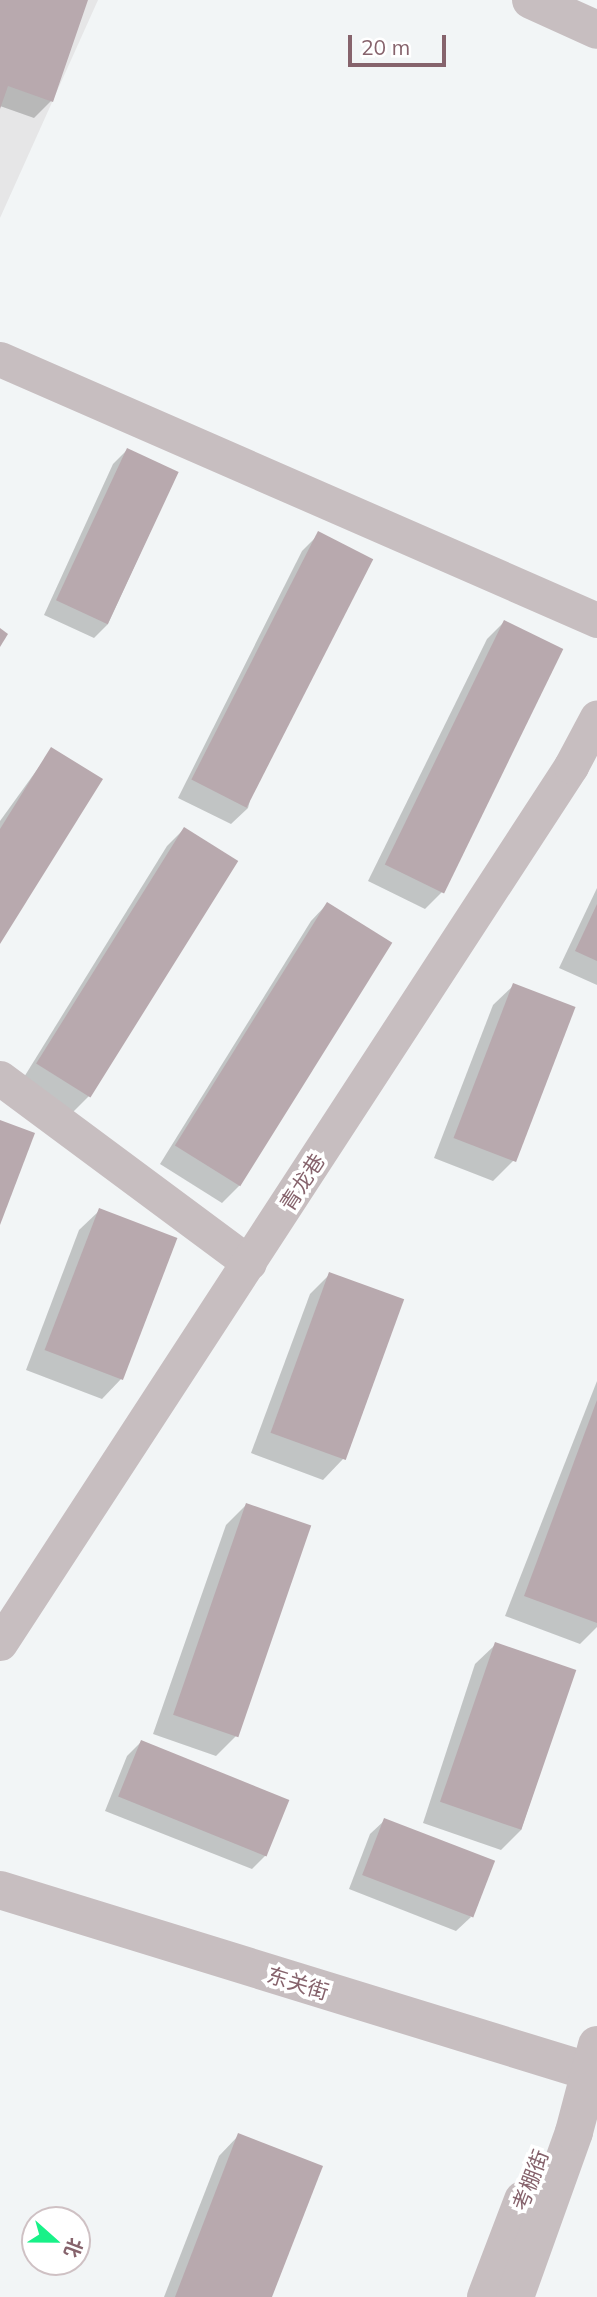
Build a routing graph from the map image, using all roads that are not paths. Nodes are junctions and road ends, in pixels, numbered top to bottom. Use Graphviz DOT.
graph roads {
  1 [pos="531,0"];
  2 [pos="597,30"];
  3 [pos="0,359"];
  4 [pos="597,620"];
  5 [pos="597,716"];
  6 [pos="0,1078"];
  7 [pos="249,1264"];
  8 [pos="0,1643"];
  9 [pos="0,1890"];
  10 [pos="594,2063"];
  11 [pos="486,2297"];
  12 [pos="515,2297"];
  1 -- 2 [label="street"];
  3 -- 4 [label="street"];
  5 -- 7 [label="street, 青龙巷"];
  6 -- 7 [label="street"];
  7 -- 8 [label="street, 青龙巷"];
  9 -- 10 [label="street, 东关街"];
  10 -- 11 [label="street, 考棚街"];
  10 -- 12 [label="street, 考棚街"];
}
